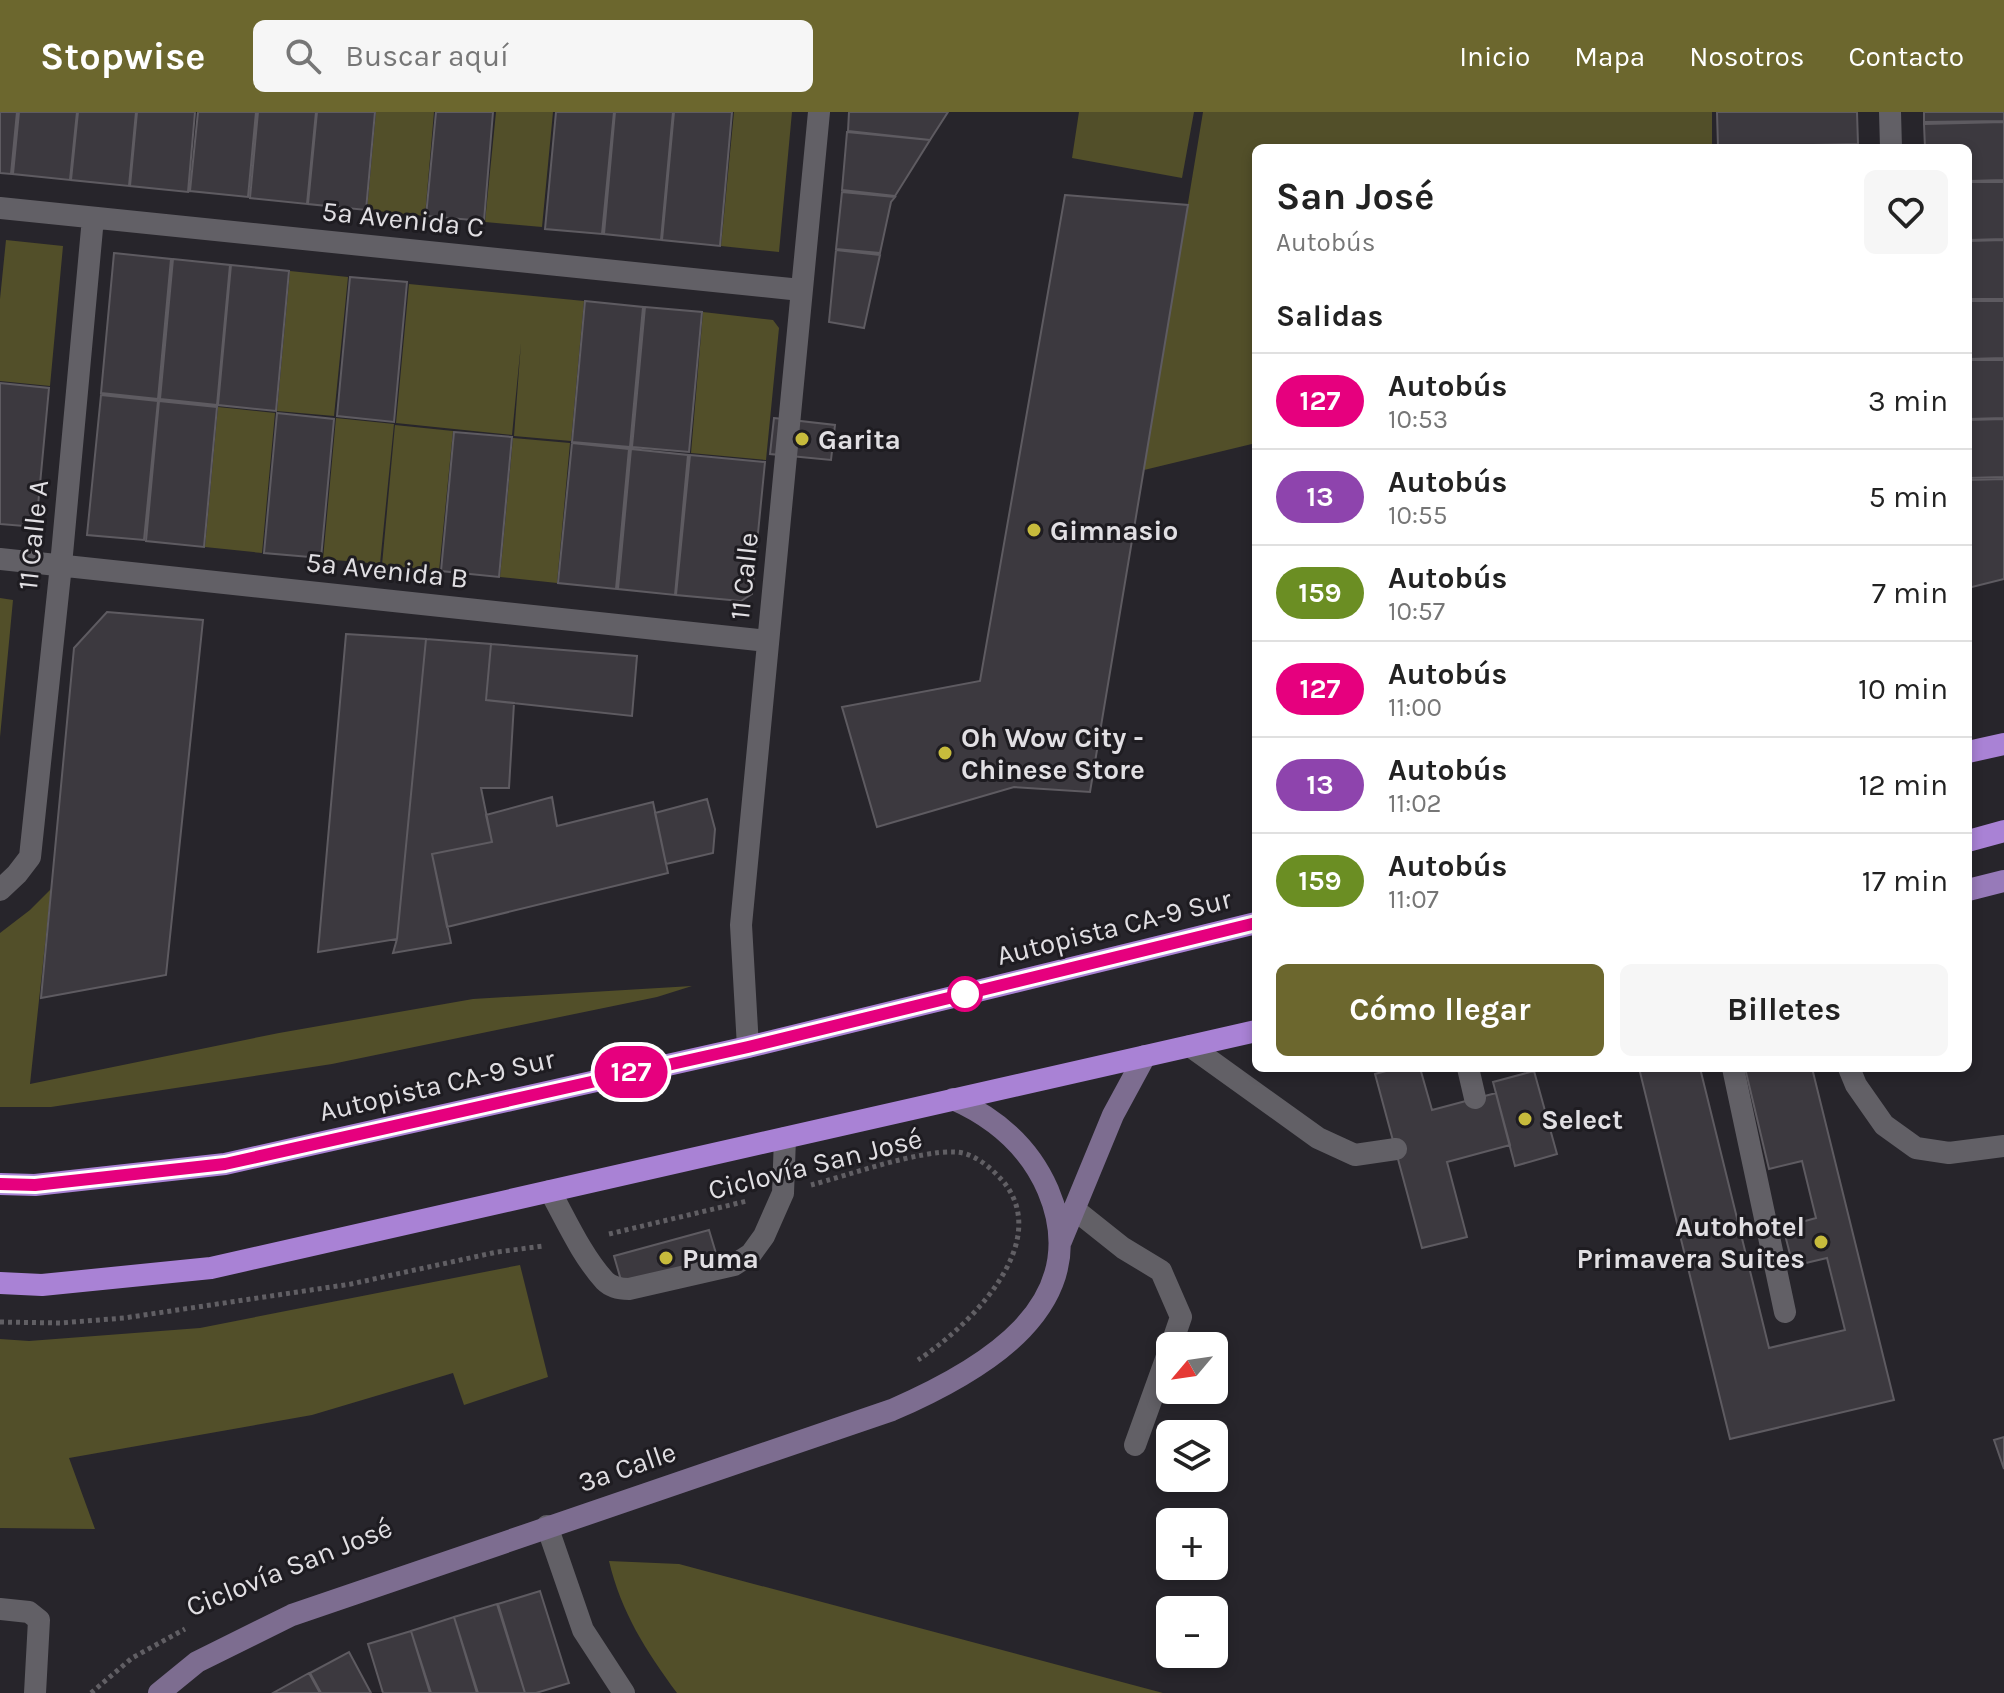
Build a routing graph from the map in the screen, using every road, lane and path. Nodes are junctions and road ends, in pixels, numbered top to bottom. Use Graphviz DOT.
graph roads {
  1 [pos="819,112"];
  2 [pos="1890,112"];
  3 [pos="1891,144"];
  4 [pos="0,208"];
  5 [pos="93,218"];
  6 [pos="801,290"];
  7 [pos="0,559"];
  8 [pos="61,565"];
  9 [pos="767,641"];
  10 [pos="2004,744"];
  11 [pos="1972,751"];
  12 [pos="2004,831"];
  13 [pos="1972,840"];
  14 [pos="2004,881"];
  15 [pos="1972,889"];
  16 [pos="0,890"];
  17 [pos="1252,924"];
  18 [pos="1252,1032"];
  19 [pos="1190,1046"];
  20 [pos="748,1047"];
  21 [pos="1145,1056"];
  22 [pos="1469,1072"];
  23 [pos="1734,1072"];
  24 [pos="1851,1072"];
  25 [pos="1475,1098"];
  26 [pos="953,1099"];
  27 [pos="785,1138"];
  28 [pos="2004,1146"];
  29 [pos="1396,1149"];
  30 [pos="0,1184"];
  31 [pos="550,1191"];
  32 [pos="783,1193"];
  33 [pos="1074,1209"];
  34 [pos="578,1241"];
  35 [pos="1061,1243"];
  36 [pos="0,1283"];
  37 [pos="1785,1312"];
  38 [pos="0,1322"];
  39 [pos="1176,1332"];
  40 [pos="910,1365"];
  41 [pos="1156,1386"];
  42 [pos="1135,1445"];
  43 [pos="547,1526"];
  44 [pos="0,1609"];
  45 [pos="188,1628"];
  46 [pos="617,1692"];
  47 [pos="35,1693"];
  48 [pos="91,1693"];
  49 [pos="159,1693"];
  1 -- 6 [label="street, 11 Calle"];
  2 -- 3 [label="street"];
  4 -- 5 [label="street, 5a Avenida C"];
  5 -- 6 [label="street, 5a Avenida C"];
  5 -- 8 [label="street, 11 Calle A"];
  6 -- 9 [label="street, 11 Calle"];
  7 -- 8 [label="street, 5a Avenida B"];
  8 -- 9 [label="street, 5a Avenida B"];
  8 -- 16 [label="street, 11 Calle A"];
  9 -- 20 [label="street, 11 Calle"];
  10 -- 11 [label="highway"];
  12 -- 13 [label="highway"];
  14 -- 15 [label="main road"];
  17 -- 20 [label="highway, Autopista CA-9 Sur"];
  18 -- 19 [label="highway"];
  19 -- 21 [label="highway"];
  19 -- 29 [label="street"];
  20 -- 30 [label="highway, Autopista CA-9 Sur"];
  21 -- 26 [label="highway"];
  21 -- 33 [label="main road, 3a Calle"];
  22 -- 25 [label="street"];
  23 -- 37 [label="street"];
  24 -- 28 [label="street"];
  26 -- 27 [label="highway"];
  26 -- 35 [label="main road, 3a Calle"];
  27 -- 31 [label="highway"];
  27 -- 32 [label="street"];
  31 -- 34 [label="street"];
  31 -- 36 [label="highway"];
  32 -- 34 [label="path, Ciclovía San José"];
  32 -- 34 [label="street"];
  32 -- 40 [label="path, Ciclovía San José"];
  33 -- 35 [label="main road, 3a Calle"];
  33 -- 39 [label="street"];
  34 -- 38 [label="path, Ciclovía San José"];
  35 -- 43 [label="main road, 3a Calle"];
  41 -- 42 [label="street"];
  43 -- 46 [label="street"];
  43 -- 49 [label="main road, 3a Calle"];
  44 -- 47 [label="street"];
  45 -- 48 [label="path, Ciclovía San José"];
}
